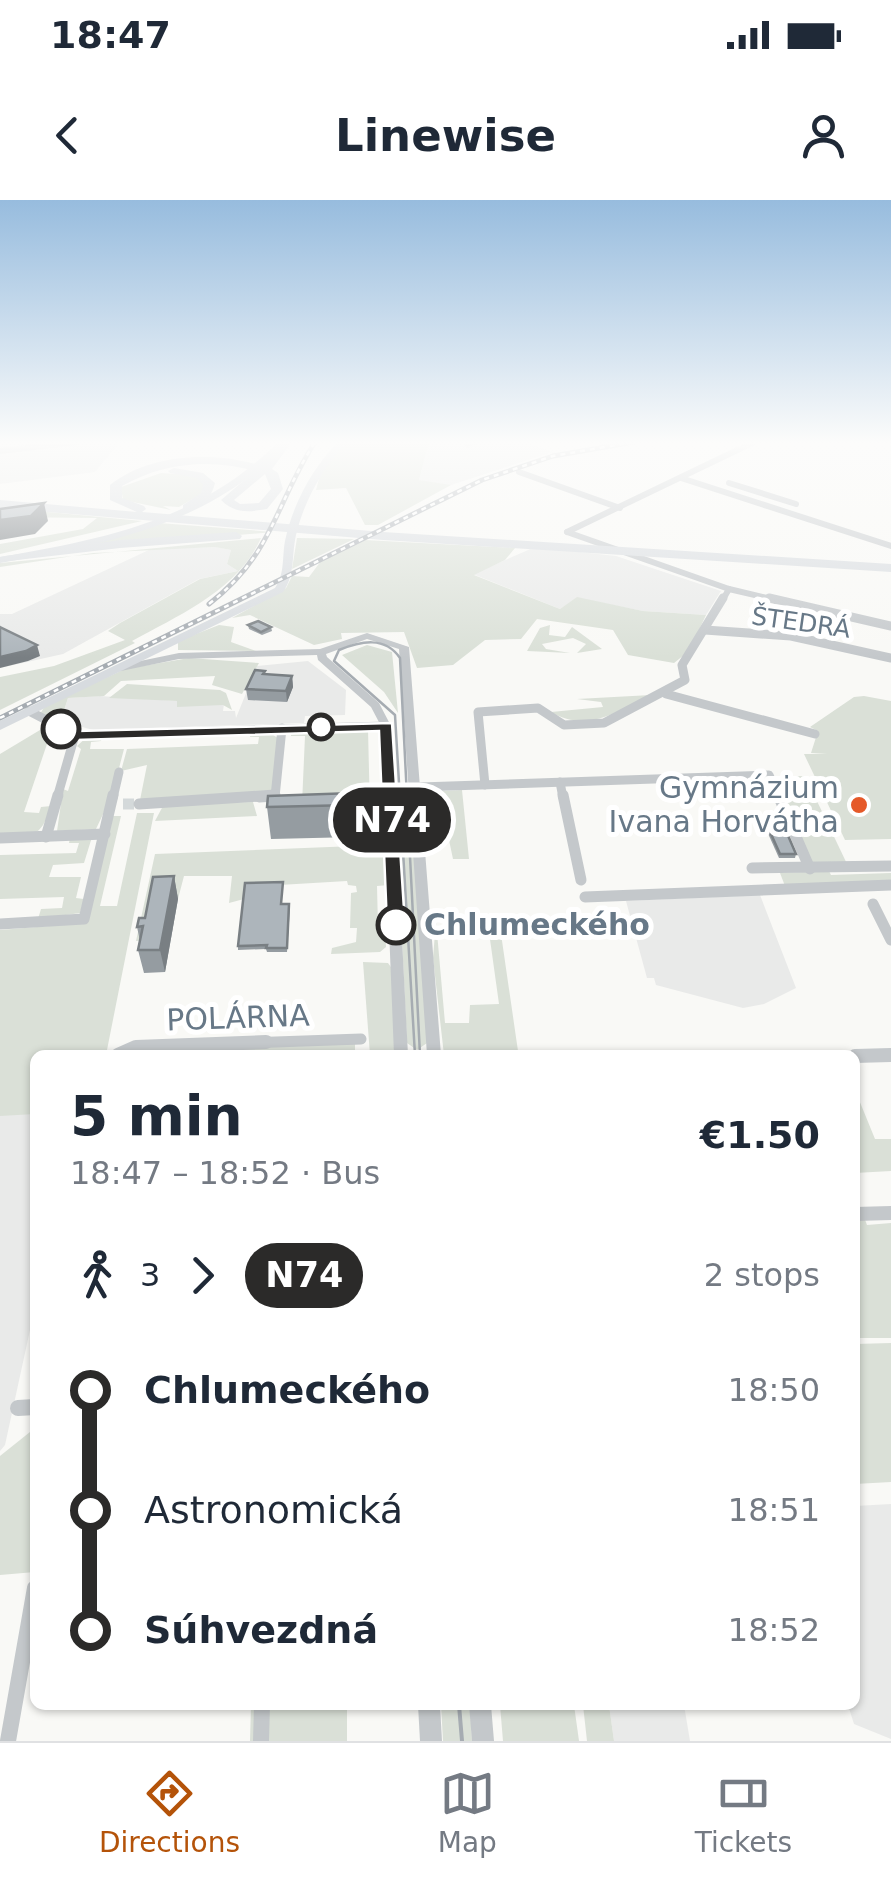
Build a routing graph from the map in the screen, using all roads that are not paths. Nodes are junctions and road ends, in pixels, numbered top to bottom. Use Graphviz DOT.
graph roads {
  1 [pos="134,514"];
  2 [pos="157,514"];
  3 [pos="169,514"];
  4 [pos="300,514"];
  5 [pos="607,514"];
  6 [pos="789,514"];
  7 [pos="382,536"];
  8 [pos="891,546"];
  9 [pos="2,559"];
  10 [pos="891,566"];
  11 [pos="729,589"];
  12 [pos="891,626"];
  13 [pos="705,630"];
  14 [pos="162,646"];
  15 [pos="321,652"];
  16 [pos="179,656"];
  17 [pos="891,658"];
  18 [pos="110,671"];
  19 [pos="666,694"];
  20 [pos="29,711"];
  21 [pos="0,726"];
  22 [pos="386,726"];
  23 [pos="282,728"];
  24 [pos="815,734"];
  25 [pos="75,735"];
  26 [pos="120,772"];
  27 [pos="560,782"];
  28 [pos="486,785"];
  29 [pos="415,787"];
  30 [pos="390,788"];
  31 [pos="139,804"];
  32 [pos="104,834"];
  33 [pos="46,837"];
  34 [pos="0,838"];
  35 [pos="891,866"];
  36 [pos="752,868"];
  37 [pos="810,869"];
  38 [pos="582,880"];
  39 [pos="891,884"];
  40 [pos="585,897"];
  41 [pos="873,904"];
  42 [pos="0,924"];
  43 [pos="891,940"];
  44 [pos="361,1038"];
  45 [pos="131,1050"];
  46 [pos="401,1050"];
  47 [pos="434,1050"];
  48 [pos="891,1054"];
  49 [pos="860,1056"];
  50 [pos="891,1212"];
  51 [pos="860,1214"];
  52 [pos="30,1616"];
  53 [pos="262,1710"];
  54 [pos="430,1710"];
  55 [pos="480,1710"];
  56 [pos="8,1741"];
  57 [pos="261,1741"];
  58 [pos="431,1741"];
  59 [pos="482,1741"];
  1 -- 7 [label="highway"];
  2 -- 10 [label="highway"];
  3 -- 9 [label="main road"];
  4 -- 14 [label="main road"];
  5 -- 11 [label="street"];
  6 -- 8 [label="street"];
  7 -- 9 [label="highway"];
  7 -- 10 [label="highway"];
  11 -- 12 [label="street"];
  11 -- 13 [label="street"];
  13 -- 17 [label="street, ŠTEDRÁ"];
  13 -- 19 [label="street"];
  14 -- 16 [label="street"];
  14 -- 18 [label="main road"];
  15 -- 16 [label="street"];
  15 -- 22 [label="street"];
  15 -- 29 [label="street"];
  16 -- 18 [label="street"];
  18 -- 20 [label="main road"];
  19 -- 24 [label="street"];
  19 -- 28 [label="street"];
  20 -- 21 [label="main road"];
  20 -- 25 [label="street"];
  22 -- 23 [label="street"];
  22 -- 30 [label="street"];
  23 -- 25 [label="street"];
  23 -- 31 [label="street"];
  25 -- 33 [label="street"];
  26 -- 32 [label="street"];
  27 -- 28 [label="street"];
  27 -- 37 [label="street"];
  27 -- 38 [label="street"];
  28 -- 29 [label="street"];
  29 -- 30 [label="street"];
  29 -- 47 [label="street"];
  30 -- 46 [label="street"];
  32 -- 33 [label="street"];
  32 -- 42 [label="street"];
  33 -- 34 [label="street"];
  35 -- 37 [label="street"];
  36 -- 37 [label="street"];
  39 -- 40 [label="street"];
  41 -- 43 [label="street"];
  44 -- 45 [label="street, POLÁRNA"];
  48 -- 49 [label="street"];
  50 -- 51 [label="street"];
  52 -- 56 [label="street"];
  53 -- 57 [label="street"];
  54 -- 58 [label="street"];
  55 -- 59 [label="street"];
}
